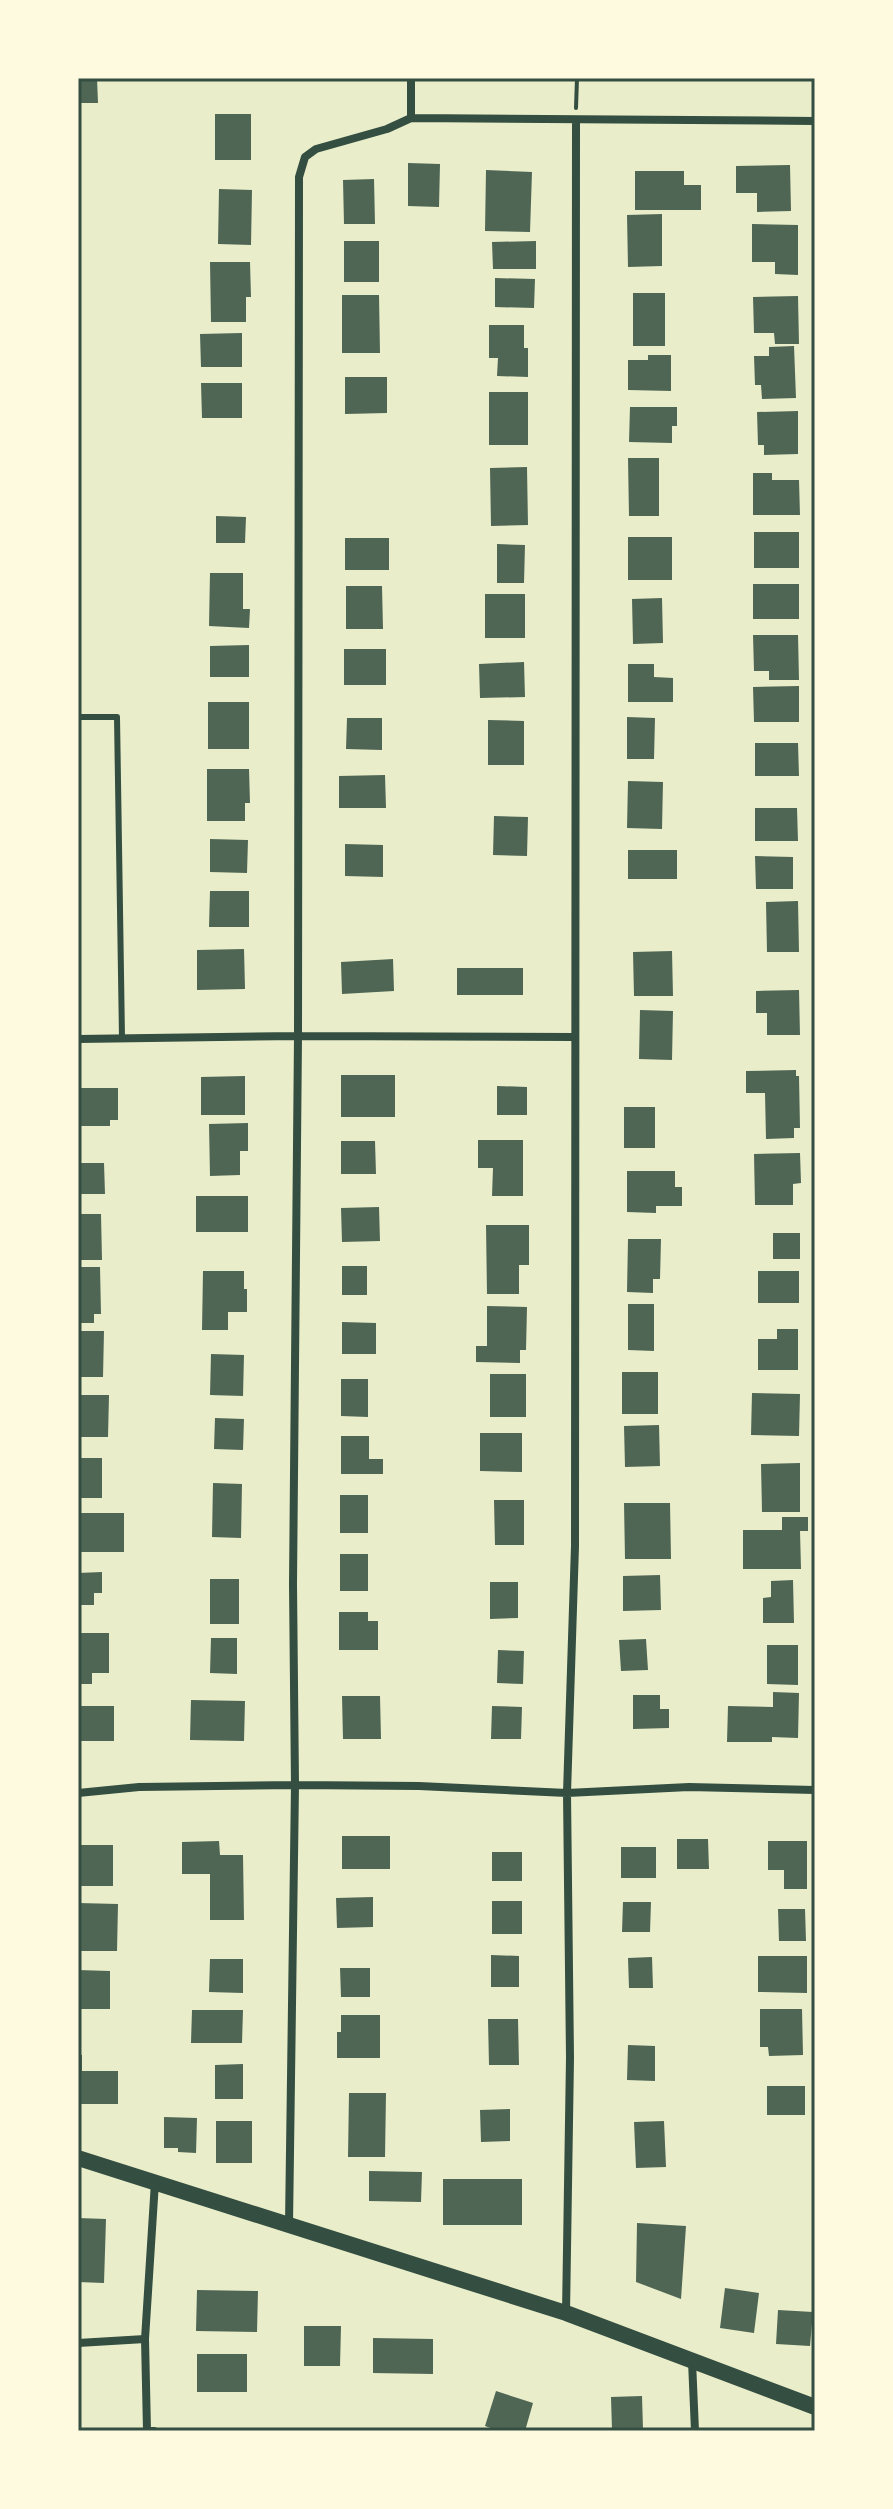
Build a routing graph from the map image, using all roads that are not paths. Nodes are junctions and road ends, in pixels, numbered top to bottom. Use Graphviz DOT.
graph roads {
  1 [pos="411,78"];
  2 [pos="411,118"];
  3 [pos="576,120"];
  4 [pos="815,121"];
  5 [pos="78,717"];
  6 [pos="298,1036"];
  7 [pos="575,1037"];
  8 [pos="122,1038"];
  9 [pos="78,1039"];
  10 [pos="295,1785"];
  11 [pos="815,1790"];
  12 [pos="78,1793"];
  13 [pos="567,1793"];
  14 [pos="78,2158"];
  15 [pos="155,2182"];
  16 [pos="289,2225"];
  17 [pos="566,2313"];
  18 [pos="145,2339"];
  19 [pos="78,2343"];
  20 [pos="692,2361"];
  21 [pos="815,2407"];
  22 [pos="147,2431"];
  23 [pos="154,2431"];
  24 [pos="695,2431"];
  1 -- 2 [label="street"];
  2 -- 3 [label="street"];
  2 -- 6 [label="street"];
  3 -- 4 [label="street"];
  3 -- 7 [label="street"];
  5 -- 8 [label="lane"];
  6 -- 7 [label="street"];
  6 -- 8 [label="street"];
  6 -- 10 [label="street"];
  7 -- 13 [label="street"];
  8 -- 9 [label="street"];
  10 -- 12 [label="street"];
  10 -- 13 [label="street"];
  10 -- 16 [label="street"];
  11 -- 13 [label="street"];
  13 -- 17 [label="street"];
  14 -- 15 [label="main road"];
  15 -- 16 [label="main road"];
  15 -- 18 [label="street"];
  16 -- 17 [label="main road"];
  17 -- 20 [label="main road"];
  18 -- 19 [label="street"];
  18 -- 22 [label="street"];
  20 -- 21 [label="main road"];
  20 -- 24 [label="street"];
  22 -- 23 [label="street"];
}
